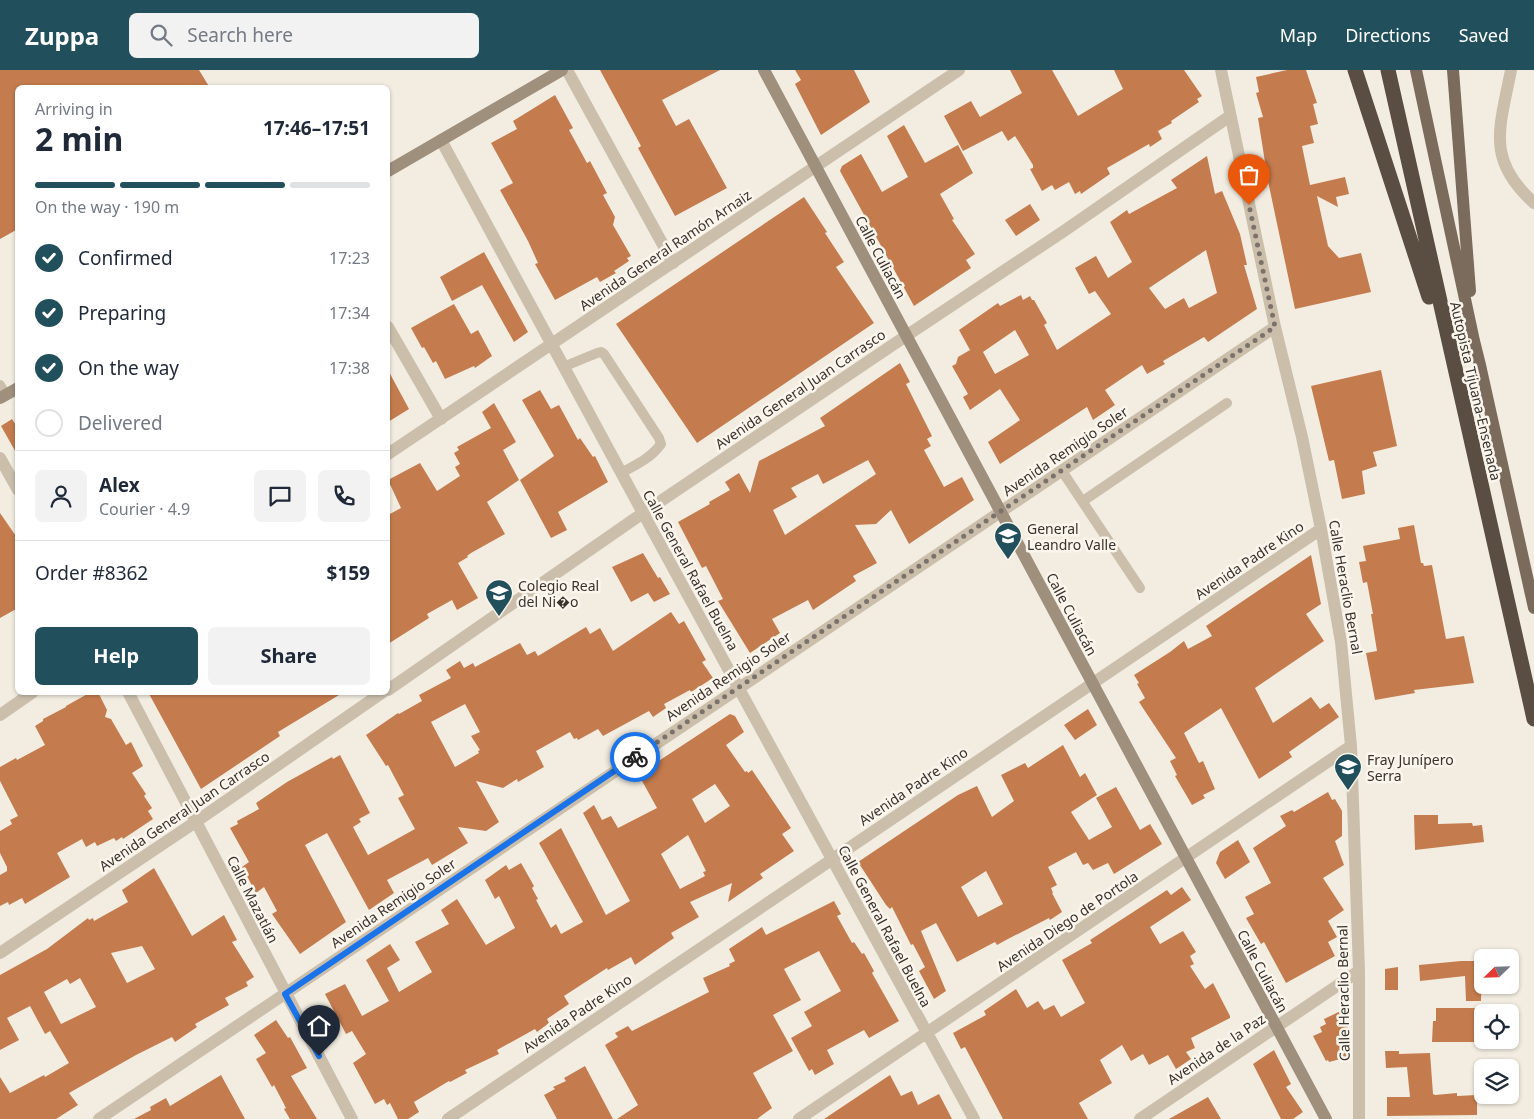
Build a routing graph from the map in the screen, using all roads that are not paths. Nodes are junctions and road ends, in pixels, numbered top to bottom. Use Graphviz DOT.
graph roads {
  1 [pos="562,70"];
  2 [pos="567,70"];
  3 [pos="764,70"];
  4 [pos="960,70"];
  5 [pos="1221,70"];
  6 [pos="1356,70"];
  7 [pos="1388,70"];
  8 [pos="1416,70"];
  9 [pos="1453,70"];
  10 [pos="1511,70"];
  11 [pos="1230,116"];
  12 [pos="441,140"];
  13 [pos="815,167"];
  14 [pos="390,170"];
  15 [pos="1534,204"];
  16 [pos="672,263"];
  17 [pos="1275,327"];
  18 [pos="390,330"];
  19 [pos="906,336"];
  20 [pos="1474,341"];
  21 [pos="551,344"];
  22 [pos="563,367"];
  23 [pos="1456,380"];
  24 [pos="15,389"];
  25 [pos="2,393"];
  26 [pos="1227,404"];
  27 [pos="441,418"];
  28 [pos="390,453"];
  29 [pos="0,458"];
  30 [pos="1062,470"];
  31 [pos="621,473"];
  32 [pos="15,485"];
  33 [pos="1083,501"];
  34 [pos="1000,511"];
  35 [pos="643,513"];
  36 [pos="1321,529"];
  37 [pos="1529,560"];
  38 [pos="1140,588"];
  39 [pos="1534,608"];
  40 [pos="1092,683"];
  41 [pos="738,688"];
  42 [pos="390,689"];
  43 [pos="29,695"];
  44 [pos="130,695"];
  45 [pos="379,695"];
  46 [pos="0,715"];
  47 [pos="1534,719"];
  48 [pos="1352,746"];
  49 [pos="197,821"];
  50 [pos="832,858"];
  51 [pos="1186,858"];
  52 [pos="0,953"];
  53 [pos="1359,971"];
  54 [pos="285,994"];
  55 [pos="1276,1026"];
  56 [pos="926,1034"];
  57 [pos="813,1115"];
  58 [pos="99,1119"];
  59 [pos="352,1119"];
  60 [pos="448,1119"];
  61 [pos="799,1119"];
  62 [pos="974,1119"];
  63 [pos="1140,1119"];
  64 [pos="1326,1119"];
  65 [pos="1360,1119"];
  1 -- 12 [label="street"];
  2 -- 16 [label="street"];
  3 -- 13 [label="street, Calle Culiacán"];
  4 -- 13 [label="street, Avenida General Ramón Arnaiz"];
  5 -- 11 [label="street, Calle Heraclio Bernal"];
  6 -- 23 [label="highway"];
  7 -- 23 [label="highway, Autopista Tijuana-Ensenada"];
  8 -- 20 [label="main road, Autopista Tijuana-Ensenada"];
  9 -- 20 [label="main road"];
  10 -- 15 [label="street"];
  11 -- 17 [label="street, Calle Heraclio Bernal"];
  11 -- 19 [label="street, Avenida General Juan Carrasco"];
  12 -- 14 [label="street"];
  12 -- 21 [label="street, Calle General Rafael Buelna"];
  13 -- 16 [label="street, Avenida General Ramón Arnaiz"];
  13 -- 19 [label="street, Calle Culiacán"];
  16 -- 21 [label="street, Avenida General Ramón Arnaiz"];
  17 -- 30 [label="street, Avenida Remigio Soler"];
  17 -- 36 [label="street, Calle Heraclio Bernal"];
  18 -- 27 [label="street"];
  19 -- 34 [label="street, Calle Culiacán"];
  19 -- 35 [label="street, Avenida General Juan Carrasco"];
  20 -- 37 [label="main road, Autopista Tijuana-Ensenada"];
  21 -- 22 [label="street, Calle General Rafael Buelna"];
  21 -- 27 [label="street, Avenida General Ramón Arnaiz"];
  22 -- 31 [label="street, Calle General Rafael Buelna"];
  22 -- 31 [label="lane"];
  23 -- 47 [label="highway, Autopista Tijuana-Ensenada"];
  24 -- 25 [label="street"];
  26 -- 33 [label="lane"];
  27 -- 28 [label="street, Avenida General Ramón Arnaiz"];
  29 -- 32 [label="street"];
  30 -- 33 [label="lane"];
  30 -- 34 [label="street, Avenida Remigio Soler"];
  31 -- 35 [label="street, Calle General Rafael Buelna"];
  33 -- 38 [label="lane"];
  34 -- 40 [label="street, Calle Culiacán"];
  34 -- 41 [label="street, Avenida Remigio Soler"];
  35 -- 41 [label="street, Calle General Rafael Buelna"];
  35 -- 42 [label="street, Avenida General Juan Carrasco"];
  36 -- 40 [label="street, Avenida Padre Kino"];
  36 -- 48 [label="street, Calle Heraclio Bernal"];
  37 -- 39 [label="main road, Autopista Tijuana-Ensenada"];
  40 -- 50 [label="street, Avenida Padre Kino"];
  40 -- 51 [label="street, Calle Culiacán"];
  41 -- 50 [label="street, Calle General Rafael Buelna"];
  41 -- 54 [label="street, Avenida Remigio Soler"];
  43 -- 46 [label="street"];
  44 -- 49 [label="street, Calle Mazatlán"];
  45 -- 49 [label="street, Avenida General Juan Carrasco"];
  48 -- 51 [label="street, Avenida Diego de Portola"];
  48 -- 53 [label="street, Calle Heraclio Bernal"];
  49 -- 52 [label="street, Avenida General Juan Carrasco"];
  49 -- 54 [label="street, Calle Mazatlán"];
  50 -- 56 [label="street, Calle General Rafael Buelna"];
  50 -- 60 [label="street, Avenida Padre Kino"];
  51 -- 55 [label="street, Calle Culiacán"];
  51 -- 56 [label="street, Avenida Diego de Portola"];
  53 -- 55 [label="street, Avenida de la Paz"];
  53 -- 65 [label="street, Calle Heraclio Bernal"];
  54 -- 58 [label="street, Avenida Remigio Soler"];
  54 -- 59 [label="street, Calle Mazatlán"];
  55 -- 63 [label="street, Avenida de la Paz"];
  55 -- 64 [label="street, Calle Culiacán"];
  56 -- 57 [label="street, Avenida Diego de Portola"];
  56 -- 62 [label="street, Calle General Rafael Buelna"];
  57 -- 61 [label="street, Avenida Diego de Portola"];
}
